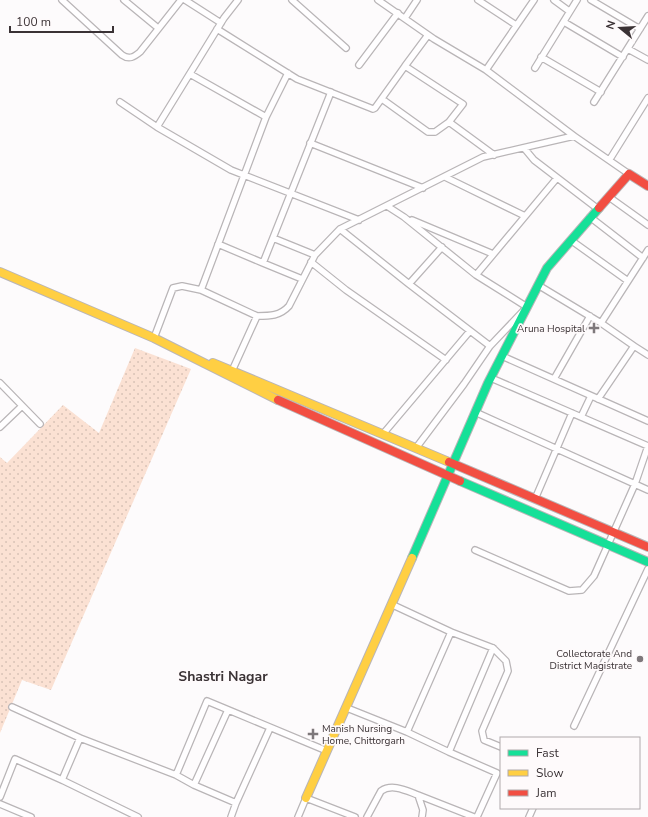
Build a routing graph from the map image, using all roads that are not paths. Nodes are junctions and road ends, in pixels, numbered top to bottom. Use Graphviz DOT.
graph roads {
  1 [pos="62,0"];
  2 [pos="124,0"];
  3 [pos="181,0"];
  4 [pos="185,0"];
  5 [pos="238,0"];
  6 [pos="292,0"];
  7 [pos="378,0"];
  8 [pos="417,0"];
  9 [pos="478,0"];
  10 [pos="534,0"];
  11 [pos="554,0"];
  12 [pos="577,0"];
  13 [pos="592,0"];
  14 [pos="570,11"];
  15 [pos="398,13"];
  16 [pos="648,16"];
  17 [pos="405,18"];
  18 [pos="564,22"];
  19 [pos="220,23"];
  20 [pos="516,25"];
  21 [pos="158,28"];
  22 [pos="217,29"];
  23 [pos="640,29"];
  24 [pos="428,35"];
  25 [pos="346,48"];
  26 [pos="628,49"];
  27 [pos="542,57"];
  28 [pos="623,57"];
  29 [pos="648,60"];
  30 [pos="359,65"];
  31 [pos="405,66"];
  32 [pos="535,68"];
  33 [pos="486,70"];
  34 [pos="288,73"];
  35 [pos="190,74"];
  36 [pos="331,92"];
  37 [pos="601,92"];
  38 [pos="648,98"];
  39 [pos="382,99"];
  40 [pos="120,102"];
  41 [pos="594,102"];
  42 [pos="266,117"];
  43 [pos="449,122"];
  44 [pos="157,127"];
  45 [pos="574,136"];
  46 [pos="310,143"];
  47 [pos="524,148"];
  48 [pos="494,155"];
  49 [pos="610,160"];
  50 [pos="629,174"];
  51 [pos="244,175"];
  52 [pos="445,177"];
  53 [pos="557,178"];
  54 [pos="647,185"];
  55 [pos="424,188"];
  56 [pos="290,193"];
  57 [pos="608,197"];
  58 [pos="387,206"];
  59 [pos="598,209"];
  60 [pos="525,216"];
  61 [pos="404,217"];
  62 [pos="590,217"];
  63 [pos="359,220"];
  64 [pos="648,226"];
  65 [pos="340,229"];
  66 [pos="273,238"];
  67 [pos="572,241"];
  68 [pos="218,244"];
  69 [pos="442,247"];
  70 [pos="648,250"];
  71 [pos="494,254"];
  72 [pos="315,255"];
  73 [pos="643,258"];
  74 [pos="311,262"];
  75 [pos="263,263"];
  76 [pos="1,274"];
  77 [pos="476,275"];
  78 [pos="302,279"];
  79 [pos="628,281"];
  80 [pos="409,284"];
  81 [pos="538,285"];
  82 [pos="201,290"];
  83 [pos="527,307"];
  84 [pos="258,316"];
  85 [pos="590,316"];
  86 [pos="601,323"];
  87 [pos="470,331"];
  88 [pos="154,338"];
  89 [pos="490,346"];
  90 [pos="634,346"];
  91 [pos="648,355"];
  92 [pos="502,356"];
  93 [pos="446,360"];
  94 [pos="231,373"];
  95 [pos="491,378"];
  96 [pos="554,379"];
  97 [pos="0,384"];
  98 [pos="591,396"];
  99 [pos="598,399"];
  100 [pos="22,406"];
  101 [pos="475,412"];
  102 [pos="572,413"];
  103 [pos="581,417"];
  104 [pos="648,421"];
  105 [pos="40,424"];
  106 [pos="0,427"];
  107 [pos="383,434"];
  108 [pos="648,446"];
  109 [pos="416,448"];
  110 [pos="557,449"];
  111 [pos="452,463"];
  112 [pos="447,476"];
  113 [pos="635,484"];
  114 [pos="648,490"];
  115 [pos="535,499"];
  116 [pos="614,532"];
  117 [pos="608,544"];
  118 [pos="648,547"];
  119 [pos="475,550"];
  120 [pos="648,562"];
  121 [pos="648,570"];
  122 [pos="393,605"];
  123 [pos="451,632"];
  124 [pos="493,648"];
  125 [pos="12,707"];
  126 [pos="347,708"];
  127 [pos="228,710"];
  128 [pos="574,726"];
  129 [pos="270,728"];
  130 [pos="407,732"];
  131 [pos="80,738"];
  132 [pos="500,747"];
  133 [pos="327,751"];
  134 [pos="449,752"];
  135 [pos="499,774"];
  136 [pos="176,775"];
  137 [pos="62,780"];
  138 [pos="194,785"];
  139 [pos="418,795"];
  140 [pos="0,796"];
  141 [pos="306,798"];
  142 [pos="236,803"];
  143 [pos="0,804"];
  144 [pos="31,817"];
  145 [pos="138,817"];
  146 [pos="231,817"];
  147 [pos="298,817"];
  148 [pos="355,817"];
  149 [pos="367,817"];
  150 [pos="422,817"];
  151 [pos="476,817"];
  1 -- 21 [label="street"];
  2 -- 21 [label="street"];
  3 -- 21 [label="street"];
  4 -- 19 [label="street"];
  5 -- 19 [label="street"];
  6 -- 25 [label="street"];
  7 -- 15 [label="street"];
  8 -- 17 [label="street"];
  9 -- 20 [label="street"];
  10 -- 20 [label="street"];
  11 -- 14 [label="street"];
  12 -- 14 [label="street"];
  13 -- 23 [label="street"];
  14 -- 18 [label="street"];
  15 -- 17 [label="street"];
  15 -- 30 [label="street"];
  16 -- 23 [label="street"];
  17 -- 24 [label="street"];
  18 -- 27 [label="street"];
  18 -- 28 [label="street"];
  19 -- 22 [label="street"];
  20 -- 33 [label="street"];
  22 -- 34 [label="street"];
  22 -- 35 [label="street"];
  23 -- 26 [label="street"];
  24 -- 31 [label="street"];
  24 -- 33 [label="street"];
  26 -- 28 [label="street"];
  26 -- 29 [label="street"];
  27 -- 32 [label="street"];
  27 -- 37 [label="street"];
  28 -- 37 [label="street"];
  31 -- 39 [label="street"];
  31 -- 43 [label="street"];
  33 -- 45 [label="street"];
  34 -- 36 [label="street"];
  34 -- 42 [label="street"];
  35 -- 42 [label="street"];
  35 -- 44 [label="street"];
  36 -- 39 [label="street"];
  36 -- 46 [label="street"];
  37 -- 41 [label="street"];
  38 -- 49 [label="street"];
  39 -- 43 [label="street"];
  40 -- 44 [label="street"];
  42 -- 51 [label="street"];
  43 -- 48 [label="street"];
  44 -- 51 [label="street"];
  45 -- 47 [label="street"];
  45 -- 49 [label="street"];
  46 -- 55 [label="street"];
  46 -- 56 [label="street"];
  47 -- 48 [label="street"];
  47 -- 53 [label="street"];
  48 -- 52 [label="street"];
  49 -- 50 [label="street"];
  50 -- 54 [label="main road"];
  50 -- 57 [label="main road"];
  51 -- 56 [label="street"];
  51 -- 68 [label="street"];
  52 -- 55 [label="street"];
  52 -- 60 [label="street"];
  53 -- 59 [label="street"];
  53 -- 60 [label="street"];
  55 -- 58 [label="street"];
  56 -- 63 [label="street"];
  56 -- 66 [label="street"];
  57 -- 59 [label="main road"];
  57 -- 64 [label="street"];
  58 -- 61 [label="street"];
  58 -- 63 [label="street"];
  59 -- 62 [label="main road"];
  60 -- 71 [label="street"];
  61 -- 69 [label="street"];
  61 -- 71 [label="street"];
  62 -- 67 [label="main road"];
  62 -- 73 [label="street"];
  63 -- 65 [label="street"];
  65 -- 72 [label="street"];
  65 -- 80 [label="street"];
  66 -- 72 [label="street"];
  66 -- 75 [label="street"];
  67 -- 79 [label="street"];
  67 -- 81 [label="main road"];
  68 -- 75 [label="street"];
  68 -- 82 [label="street"];
  69 -- 77 [label="street"];
  69 -- 80 [label="street"];
  70 -- 73 [label="street"];
  71 -- 77 [label="street"];
  72 -- 74 [label="street"];
  73 -- 79 [label="street"];
  74 -- 78 [label="street"];
  74 -- 93 [label="street"];
  75 -- 78 [label="street"];
  76 -- 88 [label="main road"];
  77 -- 83 [label="street"];
  78 -- 84 [label="street"];
  79 -- 86 [label="street"];
  80 -- 87 [label="street"];
  81 -- 83 [label="main road"];
  81 -- 85 [label="street"];
  82 -- 84 [label="street"];
  82 -- 88 [label="street"];
  83 -- 89 [label="street"];
  83 -- 92 [label="main road"];
  84 -- 94 [label="street"];
  85 -- 86 [label="street"];
  85 -- 96 [label="street"];
  86 -- 90 [label="street"];
  87 -- 89 [label="street"];
  87 -- 93 [label="street"];
  88 -- 94 [label="main road"];
  89 -- 109 [label="street"];
  90 -- 91 [label="street"];
  90 -- 99 [label="street"];
  92 -- 95 [label="main road"];
  92 -- 96 [label="street"];
  93 -- 107 [label="street"];
  94 -- 107 [label="main road"];
  94 -- 112 [label="main road"];
  95 -- 101 [label="main road"];
  95 -- 102 [label="street"];
  96 -- 98 [label="street"];
  97 -- 100 [label="street"];
  98 -- 99 [label="street"];
  98 -- 103 [label="street"];
  99 -- 104 [label="street"];
  100 -- 105 [label="street"];
  100 -- 106 [label="street"];
  101 -- 110 [label="street"];
  101 -- 111 [label="main road"];
  102 -- 103 [label="street"];
  102 -- 110 [label="street"];
  103 -- 108 [label="street"];
  107 -- 109 [label="main road"];
  108 -- 113 [label="street"];
  109 -- 111 [label="main road"];
  110 -- 113 [label="street"];
  110 -- 115 [label="street"];
  111 -- 112 [label="main road"];
  111 -- 115 [label="main road"];
  112 -- 117 [label="main road"];
  112 -- 122 [label="main road"];
  113 -- 114 [label="street"];
  113 -- 116 [label="street"];
  115 -- 116 [label="main road"];
  116 -- 117 [label="street"];
  116 -- 118 [label="main road"];
  117 -- 119 [label="street"];
  117 -- 120 [label="main road"];
  121 -- 128 [label="street"];
  122 -- 123 [label="street"];
  122 -- 126 [label="main road"];
  123 -- 124 [label="street"];
  123 -- 130 [label="street"];
  124 -- 132 [label="street"];
  124 -- 134 [label="street"];
  125 -- 131 [label="street"];
  126 -- 130 [label="street"];
  126 -- 133 [label="main road"];
  127 -- 129 [label="street"];
  127 -- 136 [label="street"];
  127 -- 138 [label="street"];
  129 -- 133 [label="street"];
  129 -- 142 [label="street"];
  130 -- 134 [label="street"];
  131 -- 136 [label="street"];
  131 -- 137 [label="street"];
  133 -- 141 [label="main road"];
  134 -- 135 [label="street"];
  135 -- 151 [label="street"];
  136 -- 138 [label="street"];
  137 -- 140 [label="street"];
  137 -- 145 [label="street"];
  138 -- 142 [label="street"];
  139 -- 149 [label="street"];
  139 -- 150 [label="street"];
  139 -- 151 [label="street"];
  141 -- 147 [label="street"];
  141 -- 148 [label="street"];
  142 -- 146 [label="street"];
  143 -- 144 [label="street"];
}
